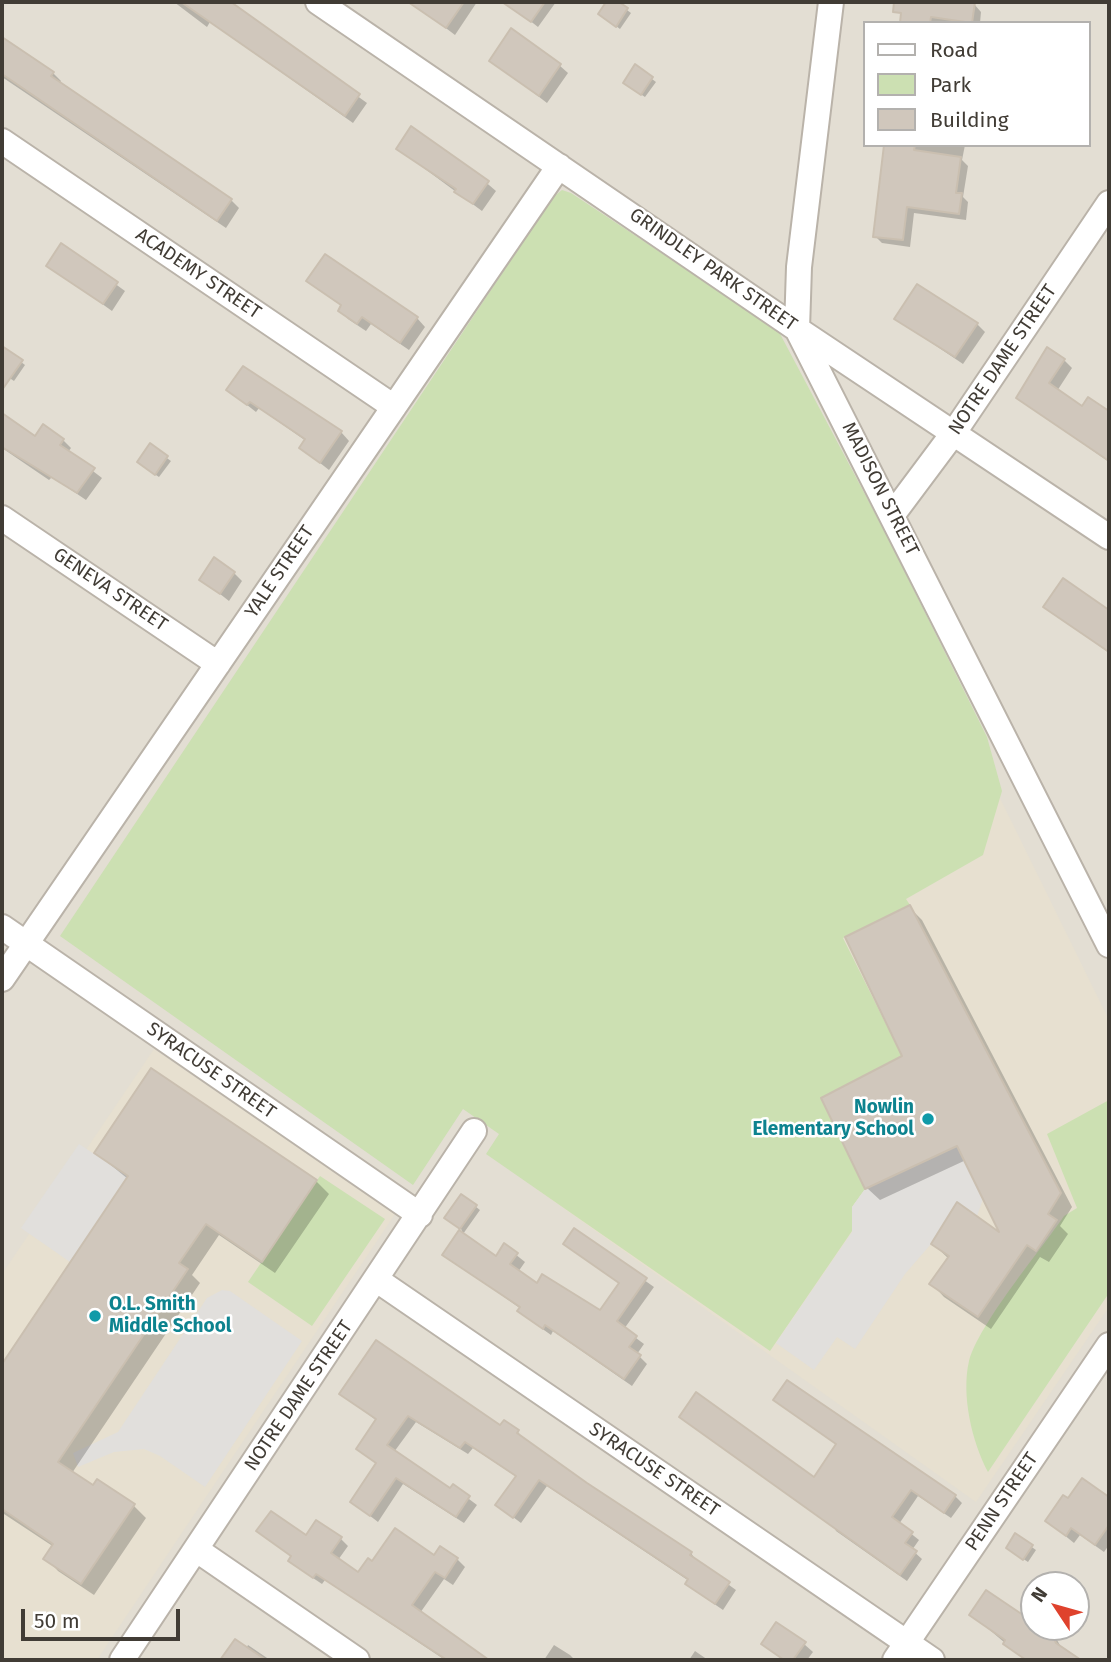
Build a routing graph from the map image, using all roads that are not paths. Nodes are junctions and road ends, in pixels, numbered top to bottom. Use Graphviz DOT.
graph roads {
  1 [pos="317,2"];
  2 [pos="824,5"];
  3 [pos="2,141"];
  4 [pos="559,166"];
  5 [pos="1109,203"];
  6 [pos="797,329"];
  7 [pos="394,407"];
  8 [pos="955,431"];
  9 [pos="893,514"];
  10 [pos="2,518"];
  11 [pos="1109,537"];
  12 [pos="218,664"];
  13 [pos="2,927"];
  14 [pos="26,944"];
  15 [pos="1109,945"];
  16 [pos="2,979"];
  17 [pos="474,1131"];
  18 [pos="420,1215"];
  19 [pos="377,1280"];
  20 [pos="1109,1345"];
  21 [pos="197,1550"];
  22 [pos="901,1652"];
  23 [pos="122,1660"];
  24 [pos="356,1660"];
  25 [pos="932,1660"];
  1 -- 4 [label="street, GRINDLEY PARK STREET"];
  2 -- 6 [label="street, MADISON STREET"];
  3 -- 7 [label="street, ACADEMY STREET"];
  4 -- 6 [label="street, GRINDLEY PARK STREET"];
  4 -- 7 [label="street, YALE STREET"];
  5 -- 8 [label="street, NOTRE DAME STREET"];
  6 -- 8 [label="street, GRINDLEY PARK STREET"];
  6 -- 9 [label="street, MADISON STREET"];
  7 -- 12 [label="street, YALE STREET"];
  8 -- 9 [label="street, NOTRE DAME STREET"];
  8 -- 11 [label="street, GRINDLEY PARK STREET"];
  9 -- 15 [label="street, MADISON STREET"];
  10 -- 12 [label="street, GENEVA STREET"];
  12 -- 14 [label="street, YALE STREET"];
  13 -- 14 [label="street, SYRACUSE STREET"];
  14 -- 16 [label="street, YALE STREET"];
  14 -- 18 [label="street, SYRACUSE STREET"];
  17 -- 18 [label="street, NOTRE DAME STREET"];
  18 -- 19 [label="street, NOTRE DAME STREET"];
  19 -- 21 [label="street, NOTRE DAME STREET"];
  19 -- 22 [label="street, SYRACUSE STREET"];
  20 -- 22 [label="street, PENN STREET"];
  21 -- 23 [label="street, NOTRE DAME STREET"];
  21 -- 24 [label="street"];
  22 -- 25 [label="street, SYRACUSE STREET"];
}
